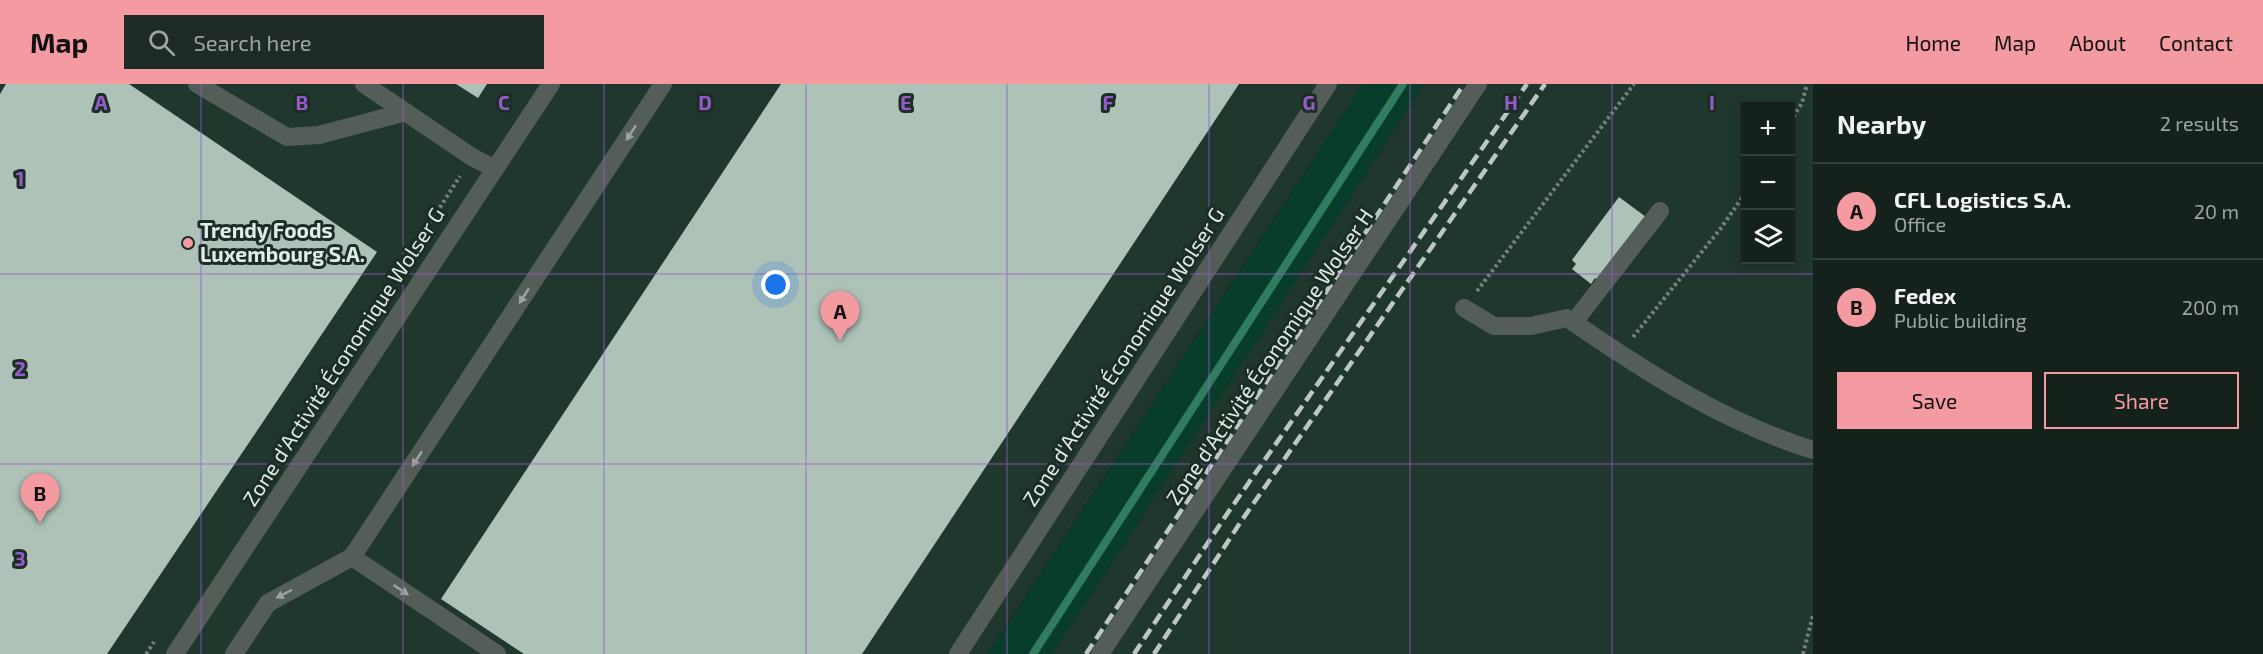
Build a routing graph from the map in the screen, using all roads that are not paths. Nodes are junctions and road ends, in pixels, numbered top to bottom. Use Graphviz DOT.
graph roads {
  1 [pos="197,84"];
  2 [pos="364,84"];
  3 [pos="551,84"];
  4 [pos="663,84"];
  5 [pos="1328,84"];
  6 [pos="1478,84"];
  7 [pos="406,111"];
  8 [pos="495,169"];
  9 [pos="1660,211"];
  10 [pos="1464,308"];
  11 [pos="1574,322"];
  12 [pos="1813,450"];
  13 [pos="352,557"];
  14 [pos="175,654"];
  15 [pos="234,654"];
  16 [pos="497,654"];
  17 [pos="958,654"];
  18 [pos="1100,654"];
  1 -- 7 [label="lane"];
  2 -- 7 [label="lane"];
  3 -- 8 [label="lane, Zone d'Activité Économique Wolser G"];
  4 -- 13 [label="lane, one-way"];
  5 -- 17 [label="lane, Zone d'Activité Économique Wolser G"];
  6 -- 18 [label="lane, Zone d'Activité Économique Wolser H"];
  7 -- 8 [label="lane"];
  8 -- 14 [label="lane, Zone d'Activité Économique Wolser G"];
  9 -- 11 [label="lane"];
  10 -- 11 [label="lane"];
  11 -- 12 [label="lane"];
  13 -- 15 [label="lane, one-way"];
  13 -- 16 [label="lane, one-way"];
}
